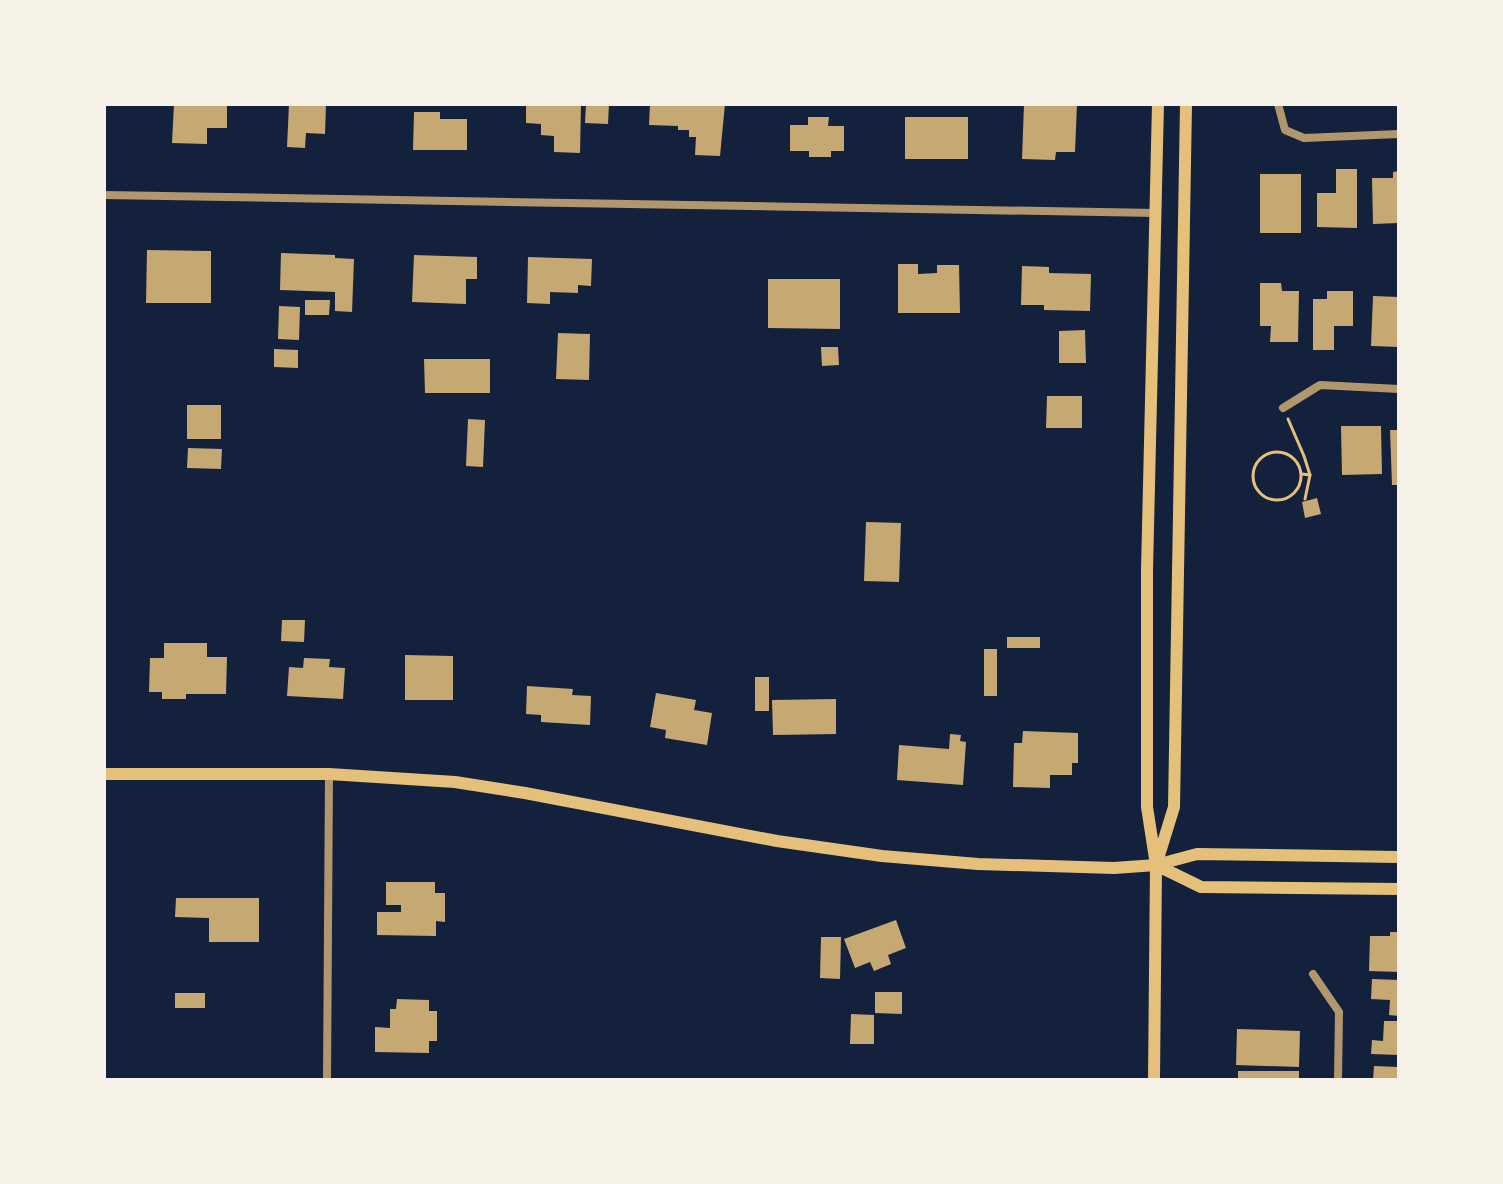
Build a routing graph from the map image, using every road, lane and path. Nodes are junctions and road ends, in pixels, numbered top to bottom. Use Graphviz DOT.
graph roads {
  1 [pos="1158,104"];
  2 [pos="1186,104"];
  3 [pos="1278,104"];
  4 [pos="1399,134"];
  5 [pos="104,195"];
  6 [pos="1156,213"];
  7 [pos="1184,214"];
  8 [pos="1399,389"];
  9 [pos="1283,408"];
  10 [pos="1300,474"];
  11 [pos="1310,475"];
  12 [pos="1305,499"];
  13 [pos="104,774"];
  14 [pos="329,774"];
  15 [pos="1399,857"];
  16 [pos="1156,865"];
  17 [pos="1399,889"];
  18 [pos="1313,974"];
  19 [pos="327,1080"];
  20 [pos="1154,1080"];
  21 [pos="1338,1080"];
  1 -- 6 [label="main road"];
  2 -- 7 [label="main road"];
  3 -- 4 [label="street"];
  5 -- 6 [label="street"];
  6 -- 7 [label="main road"];
  6 -- 16 [label="main road"];
  7 -- 16 [label="main road"];
  8 -- 9 [label="street"];
  9 -- 11 [label="path"];
  10 -- 10 [label="path"];
  10 -- 11 [label="path"];
  11 -- 12 [label="path"];
  13 -- 14 [label="main road"];
  14 -- 16 [label="main road"];
  14 -- 19 [label="street"];
  15 -- 16 [label="main road"];
  16 -- 17 [label="main road"];
  16 -- 20 [label="main road"];
  18 -- 21 [label="street"];
}
